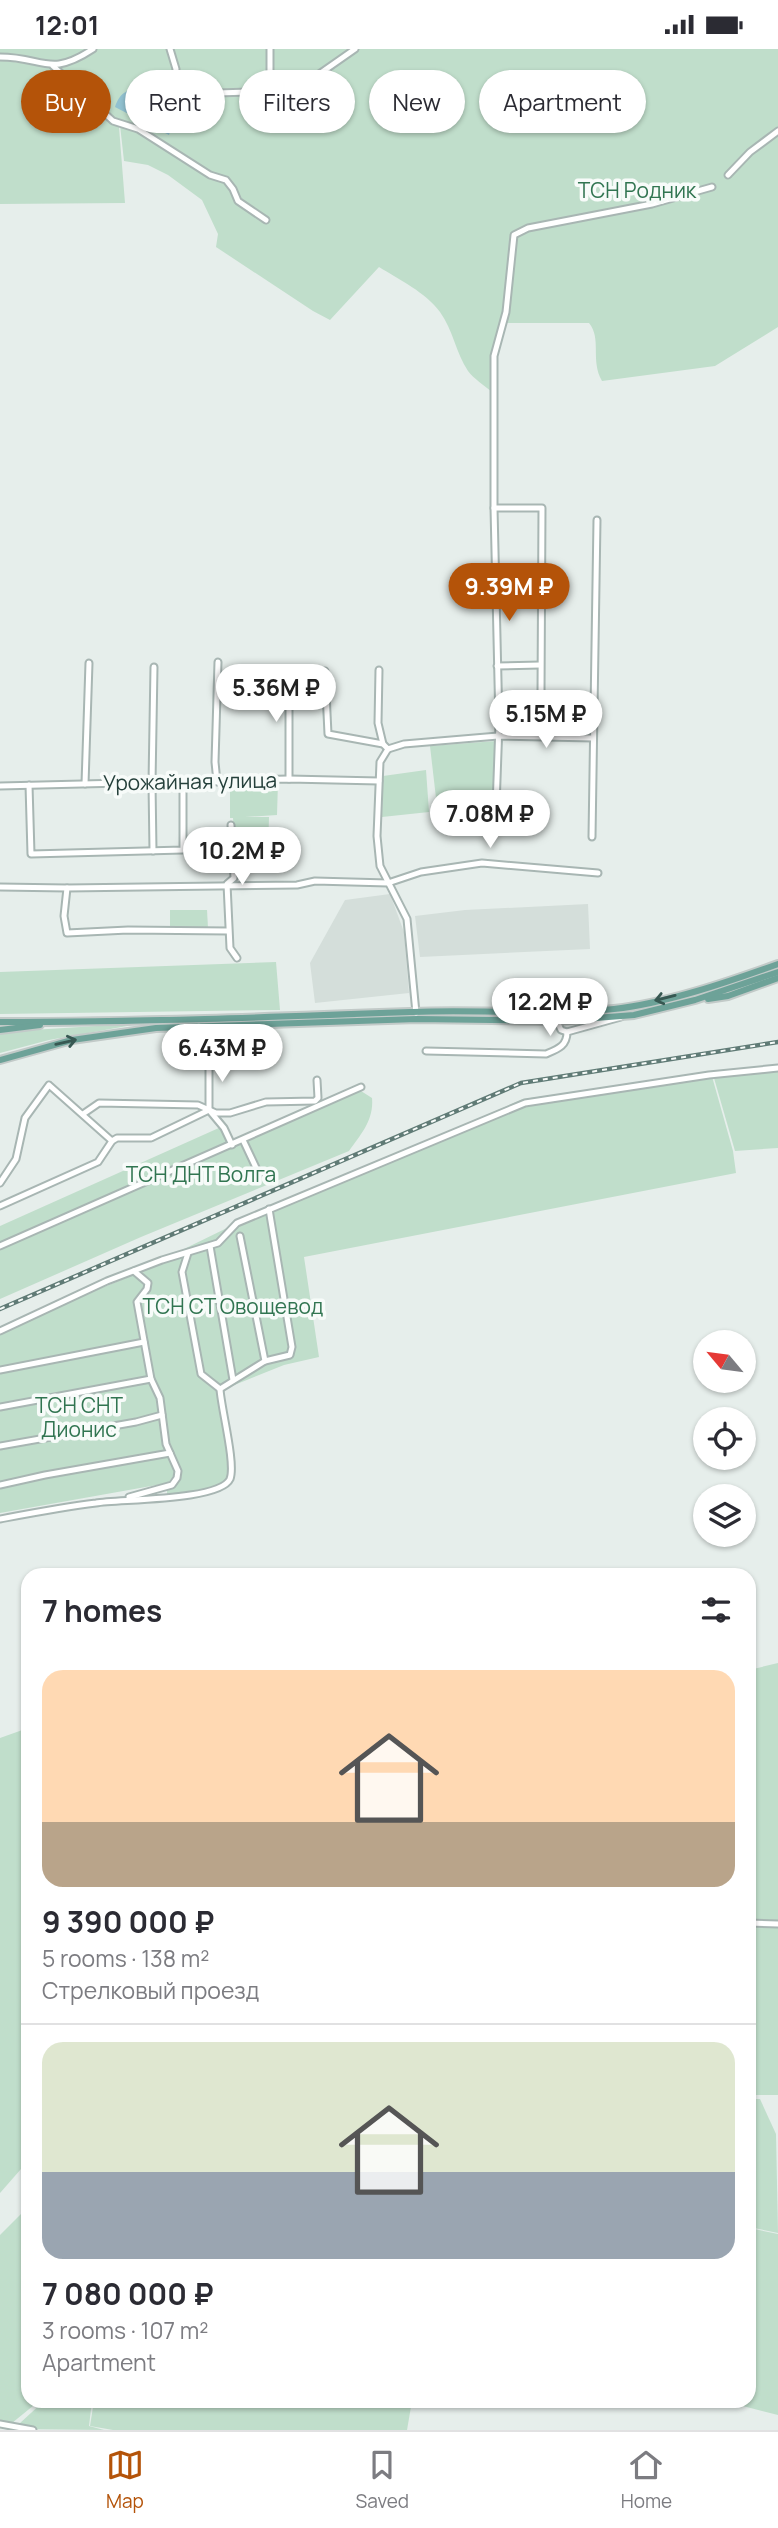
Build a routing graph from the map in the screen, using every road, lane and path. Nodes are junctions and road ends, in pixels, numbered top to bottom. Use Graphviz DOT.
graph roads {
  1 [pos="93,49"];
  2 [pos="170,49"];
  3 [pos="270,49"];
  4 [pos="355,49"];
  5 [pos="0,57"];
  6 [pos="53,66"];
  7 [pos="270,70"];
  8 [pos="325,70"];
  9 [pos="239,92"];
  10 [pos="778,131"];
  11 [pos="728,175"];
  12 [pos="712,187"];
  13 [pos="266,220"];
  14 [pos="494,508"];
  15 [pos="597,520"];
  16 [pos="218,662"];
  17 [pos="89,663"];
  18 [pos="540,665"];
  19 [pos="497,666"];
  20 [pos="154,667"];
  21 [pos="289,669"];
  22 [pos="379,670"];
  23 [pos="325,671"];
  24 [pos="541,694"];
  25 [pos="498,736"];
  26 [pos="593,738"];
  27 [pos="383,744"];
  28 [pos="388,750"];
  29 [pos="289,779"];
  30 [pos="379,781"];
  31 [pos="217,782"];
  32 [pos="152,783"];
  33 [pos="183,783"];
  34 [pos="85,784"];
  35 [pos="29,785"];
  36 [pos="0,786"];
  37 [pos="496,807"];
  38 [pos="231,825"];
  39 [pos="593,837"];
  40 [pos="153,851"];
  41 [pos="598,873"];
  42 [pos="387,883"];
  43 [pos="228,884"];
  44 [pos="0,887"];
  45 [pos="66,888"];
  46 [pos="228,931"];
  47 [pos="237,958"];
  48 [pos="778,964"];
  49 [pos="778,972"];
  50 [pos="778,978"];
  51 [pos="695,1000"];
  52 [pos="567,1012"];
  53 [pos="416,1016"];
  54 [pos="623,1016"];
  55 [pos="557,1021"];
  56 [pos="0,1022"];
  57 [pos="66,1023"];
  58 [pos="199,1026"];
  59 [pos="0,1030"];
  60 [pos="568,1032"];
  61 [pos="426,1051"];
  62 [pos="0,1060"];
  63 [pos="778,1068"];
  64 [pos="317,1080"];
  65 [pos="361,1087"];
  66 [pos="209,1110"];
  67 [pos="83,1114"];
  68 [pos="243,1140"];
  69 [pos="112,1141"];
  70 [pos="232,1145"];
  71 [pos="259,1174"];
  72 [pos="0,1183"];
  73 [pos="0,1206"];
  74 [pos="269,1209"];
  75 [pos="240,1236"];
  76 [pos="0,1246"];
  77 [pos="210,1246"];
  78 [pos="188,1252"];
  79 [pos="134,1271"];
  80 [pos="0,1331"];
  81 [pos="144,1342"];
  82 [pos="265,1361"];
  83 [pos="0,1370"];
  84 [pos="151,1379"];
  85 [pos="233,1380"];
  86 [pos="220,1388"];
  87 [pos="0,1407"];
  88 [pos="162,1415"];
  89 [pos="0,1446"];
  90 [pos="170,1453"];
  91 [pos="0,1485"];
  92 [pos="125,1499"];
  93 [pos="0,1519"];
  94 [pos="756,1923"];
  95 [pos="778,1924"];
  96 [pos="0,2424"];
  97 [pos="33,2430"];
  1 -- 6 [label="street"];
  2 -- 9 [label="street"];
  3 -- 7 [label="street"];
  4 -- 8 [label="street"];
  5 -- 6 [label="street"];
  6 -- 13 [label="street"];
  10 -- 11 [label="street"];
  12 -- 14 [label="street"];
  14 -- 18 [label="street"];
  14 -- 19 [label="street"];
  15 -- 26 [label="street"];
  16 -- 31 [label="street"];
  17 -- 34 [label="street"];
  18 -- 19 [label="street"];
  18 -- 24 [label="street"];
  19 -- 25 [label="street"];
  20 -- 32 [label="street"];
  21 -- 29 [label="street"];
  22 -- 27 [label="street"];
  23 -- 27 [label="street"];
  25 -- 26 [label="street"];
  25 -- 28 [label="street"];
  25 -- 37 [label="street"];
  26 -- 39 [label="street"];
  27 -- 28 [label="street"];
  28 -- 30 [label="street"];
  29 -- 30 [label="street, Урожайная улица"];
  29 -- 31 [label="street, Урожайная улица"];
  30 -- 42 [label="street"];
  31 -- 33 [label="street, Урожайная улица"];
  32 -- 33 [label="street, Урожайная улица"];
  32 -- 34 [label="street, Урожайная улица"];
  32 -- 40 [label="street"];
  33 -- 40 [label="street"];
  34 -- 35 [label="street, Урожайная улица"];
  35 -- 36 [label="street, Урожайная улица"];
  35 -- 40 [label="street"];
  38 -- 43 [label="street"];
  41 -- 42 [label="street"];
  42 -- 43 [label="street"];
  42 -- 53 [label="street"];
  43 -- 45 [label="street"];
  43 -- 46 [label="street"];
  44 -- 45 [label="street"];
  45 -- 46 [label="street"];
  46 -- 47 [label="street"];
  48 -- 52 [label="main road, one-way"];
  49 -- 51 [label="main road"];
  50 -- 51 [label="main road"];
  51 -- 54 [label="main road"];
  52 -- 53 [label="main road"];
  52 -- 55 [label="main road"];
  53 -- 55 [label="main road"];
  53 -- 57 [label="main road"];
  53 -- 58 [label="main road"];
  54 -- 55 [label="main road"];
  54 -- 60 [label="street"];
  55 -- 60 [label="street"];
  56 -- 57 [label="main road"];
  57 -- 59 [label="main road"];
  62 -- 58 [label="main road, one-way"];
  58 -- 66 [label="street"];
  60 -- 61 [label="street"];
  63 -- 74 [label="street"];
  64 -- 66 [label="street"];
  65 -- 68 [label="street"];
  66 -- 67 [label="street"];
  66 -- 69 [label="street"];
  66 -- 70 [label="street"];
  67 -- 69 [label="street"];
  67 -- 72 [label="street"];
  68 -- 70 [label="street"];
  68 -- 71 [label="street"];
  69 -- 73 [label="street"];
  70 -- 76 [label="street"];
  74 -- 77 [label="street"];
  74 -- 82 [label="street"];
  75 -- 82 [label="street"];
  77 -- 78 [label="street"];
  77 -- 85 [label="street"];
  78 -- 79 [label="street"];
  78 -- 86 [label="street"];
  79 -- 80 [label="street"];
  79 -- 81 [label="street"];
  81 -- 83 [label="street"];
  81 -- 84 [label="street"];
  82 -- 85 [label="street"];
  84 -- 87 [label="street"];
  84 -- 88 [label="street"];
  85 -- 86 [label="street"];
  86 -- 92 [label="street"];
  88 -- 89 [label="street"];
  88 -- 90 [label="street"];
  90 -- 91 [label="street"];
  90 -- 92 [label="street"];
  92 -- 93 [label="street"];
  94 -- 95 [label="street"];
  96 -- 97 [label="street"];
}
